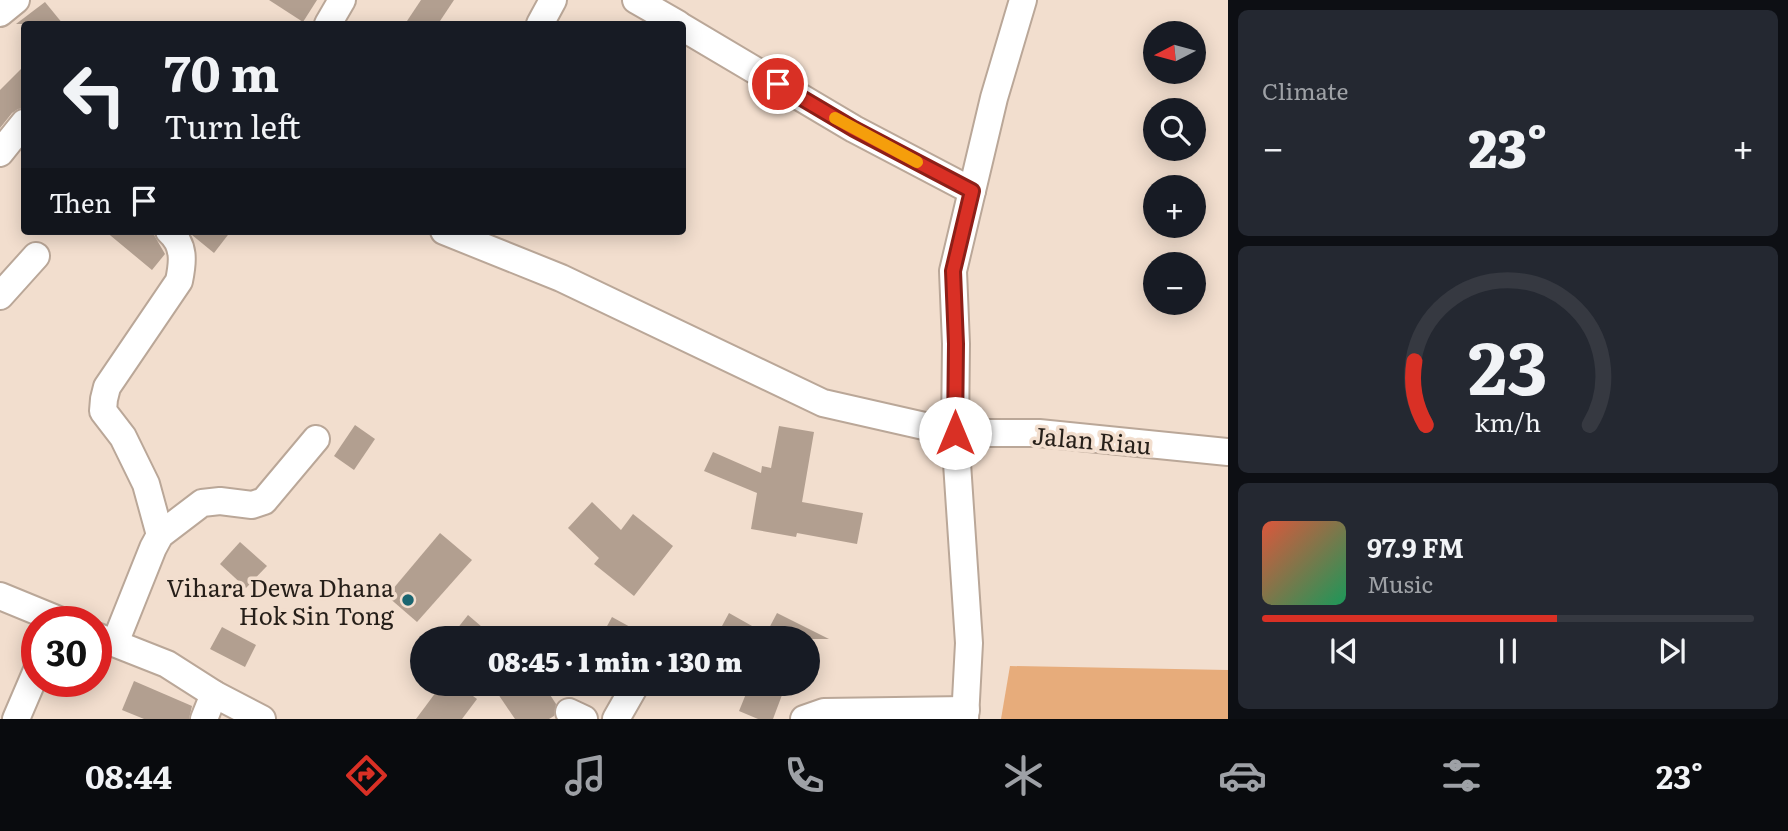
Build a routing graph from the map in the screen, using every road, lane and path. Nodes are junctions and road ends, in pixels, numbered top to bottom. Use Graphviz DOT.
graph roads {
  1 [pos="16,0"];
  2 [pos="342,0"];
  3 [pos="553,0"];
  4 [pos="636,0"];
  5 [pos="1023,0"];
  6 [pos="0,13"];
  7 [pos="330,21"];
  8 [pos="542,21"];
  9 [pos="673,21"];
  10 [pos="686,29"];
  11 [pos="21,127"];
  12 [pos="0,153"];
  13 [pos="972,191"];
  14 [pos="174,235"];
  15 [pos="454,235"];
  16 [pos="36,256"];
  17 [pos="0,296"];
  18 [pos="955,433"];
  19 [pos="316,439"];
  20 [pos="1228,452"];
  21 [pos="160,535"];
  22 [pos="0,596"];
  23 [pos="23,606"];
  24 [pos="112,627"];
  25 [pos="112,641"];
  26 [pos="214,694"];
  27 [pos="629,696"];
  28 [pos="25,697"];
  29 [pos="966,715"];
  30 [pos="16,719"];
  31 [pos="204,719"];
  32 [pos="262,719"];
  33 [pos="616,719"];
  34 [pos="804,719"];
  1 -- 6 [label="street"];
  2 -- 7 [label="street"];
  3 -- 8 [label="street"];
  4 -- 9 [label="street"];
  5 -- 13 [label="street"];
  10 -- 13 [label="street"];
  11 -- 12 [label="street"];
  13 -- 18 [label="street"];
  14 -- 21 [label="street"];
  15 -- 18 [label="street, Jalan Riau"];
  16 -- 17 [label="street"];
  18 -- 20 [label="street, Jalan Riau"];
  18 -- 29 [label="street"];
  19 -- 21 [label="street"];
  21 -- 24 [label="street"];
  22 -- 23 [label="street"];
  25 -- 26 [label="street"];
  26 -- 31 [label="street"];
  26 -- 32 [label="street"];
  27 -- 33 [label="street"];
  28 -- 30 [label="street"];
  29 -- 34 [label="street"];
}
